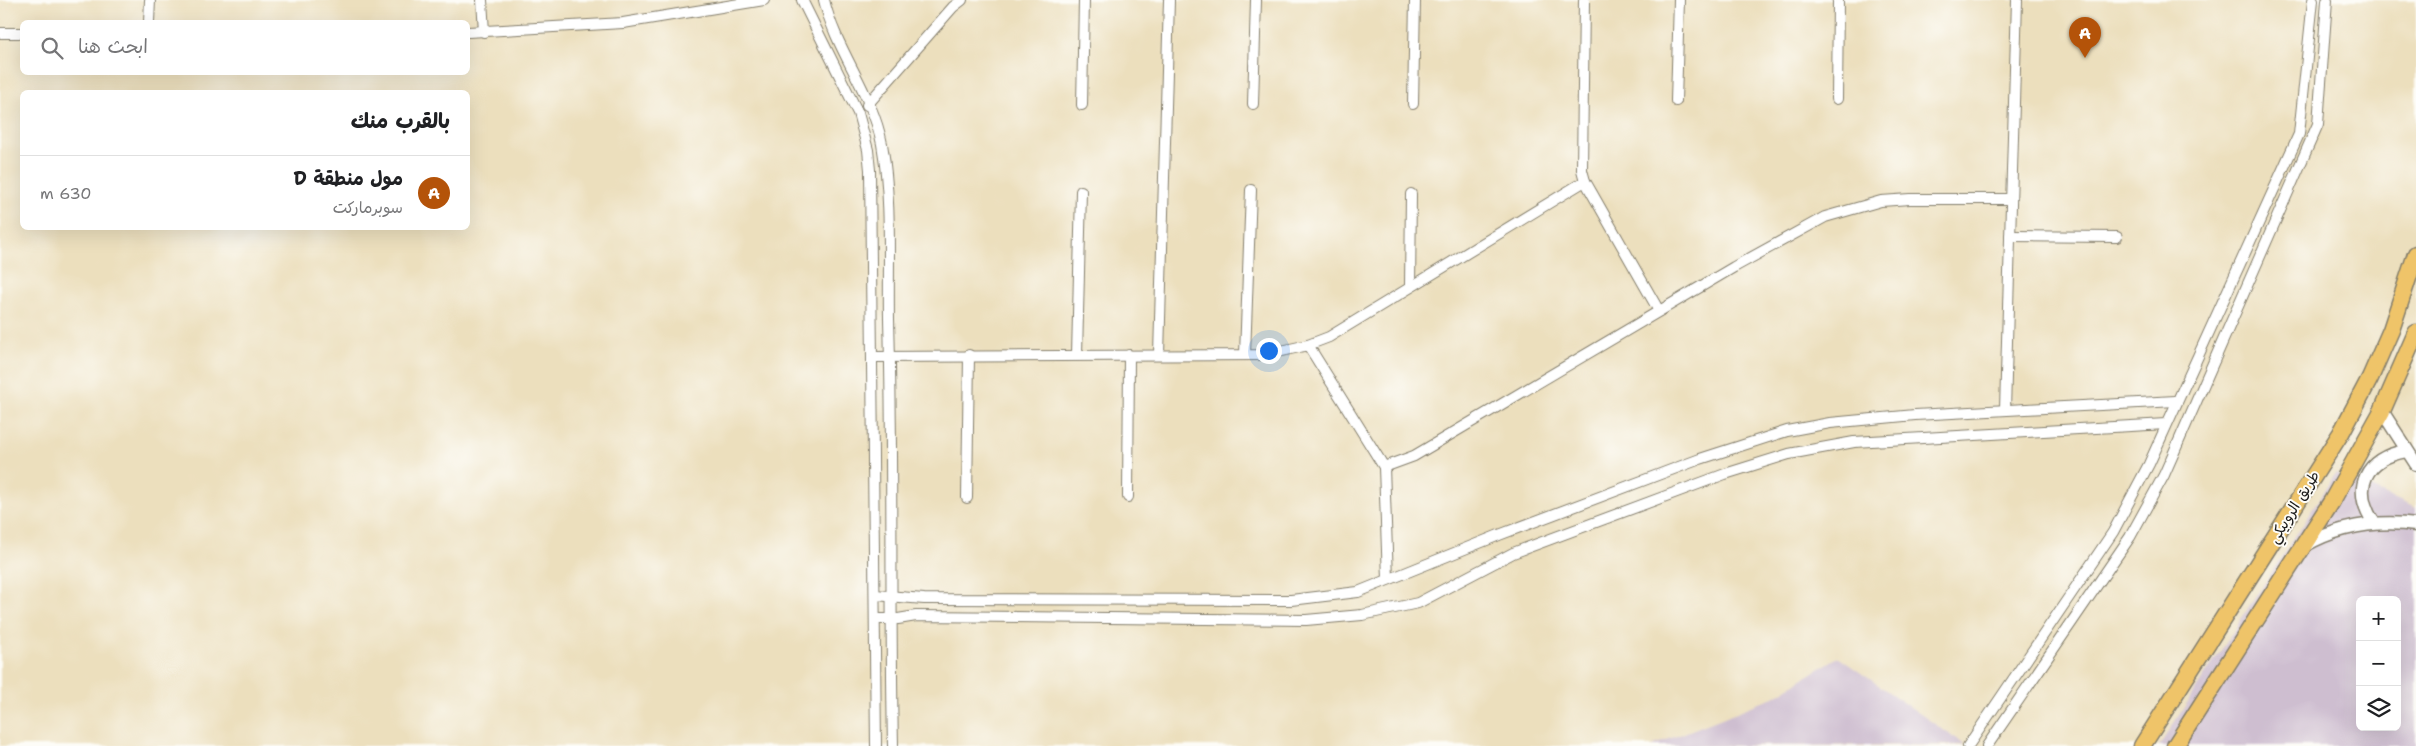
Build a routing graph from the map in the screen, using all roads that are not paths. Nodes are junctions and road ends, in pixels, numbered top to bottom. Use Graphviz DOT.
graph roads {
  1 [pos="150,0"];
  2 [pos="482,0"];
  3 [pos="764,0"];
  4 [pos="802,0"];
  5 [pos="824,0"];
  6 [pos="962,0"];
  7 [pos="1084,0"];
  8 [pos="1169,0"];
  9 [pos="1256,0"];
  10 [pos="1415,0"];
  11 [pos="1584,0"];
  12 [pos="1679,0"];
  13 [pos="1838,0"];
  14 [pos="2017,0"];
  15 [pos="2313,0"];
  16 [pos="2327,0"];
  17 [pos="150,20"];
  18 [pos="470,32"];
  19 [pos="484,32"];
  20 [pos="0,33"];
  21 [pos="20,33"];
  22 [pos="1838,98"];
  23 [pos="1676,101"];
  24 [pos="870,102"];
  25 [pos="1253,104"];
  26 [pos="1413,104"];
  27 [pos="1082,105"];
  28 [pos="858,113"];
  29 [pos="1585,181"];
  30 [pos="1251,190"];
  31 [pos="1081,191"];
  32 [pos="1412,194"];
  33 [pos="2011,199"];
  34 [pos="2010,236"];
  35 [pos="2117,237"];
  36 [pos="2416,254"];
  37 [pos="1410,286"];
  38 [pos="1659,311"];
  39 [pos="2416,333"];
  40 [pos="1308,344"];
  41 [pos="969,354"];
  42 [pos="1077,355"];
  43 [pos="1129,355"];
  44 [pos="1160,355"];
  45 [pos="1245,355"];
  46 [pos="872,357"];
  47 [pos="890,357"];
  48 [pos="2176,401"];
  49 [pos="2005,410"];
  50 [pos="2382,411"];
  51 [pos="2166,424"];
  52 [pos="2406,451"];
  53 [pos="2416,464"];
  54 [pos="1384,467"];
  55 [pos="1128,496"];
  56 [pos="966,498"];
  57 [pos="2374,523"];
  58 [pos="2416,525"];
  59 [pos="2299,549"];
  60 [pos="1388,578"];
  61 [pos="875,595"];
  62 [pos="892,595"];
  63 [pos="875,619"];
  64 [pos="890,620"];
  65 [pos="876,746"];
  66 [pos="893,746"];
  67 [pos="1968,746"];
  68 [pos="1987,746"];
  69 [pos="2142,746"];
  70 [pos="2175,746"];
  1 -- 17 [label="street"];
  2 -- 19 [label="street"];
  3 -- 19 [label="street"];
  4 -- 28 [label="street"];
  5 -- 24 [label="street"];
  6 -- 24 [label="street"];
  7 -- 27 [label="street"];
  8 -- 44 [label="street"];
  9 -- 25 [label="street"];
  10 -- 26 [label="street"];
  11 -- 29 [label="street"];
  12 -- 23 [label="street"];
  13 -- 22 [label="street"];
  14 -- 33 [label="street"];
  15 -- 48 [label="street"];
  16 -- 68 [label="street"];
  18 -- 19 [label="street"];
  20 -- 21 [label="street"];
  24 -- 28 [label="street"];
  24 -- 47 [label="street"];
  28 -- 46 [label="street"];
  29 -- 37 [label="street"];
  29 -- 38 [label="street"];
  30 -- 45 [label="street"];
  31 -- 42 [label="street"];
  32 -- 37 [label="street"];
  33 -- 34 [label="street"];
  33 -- 38 [label="street"];
  34 -- 35 [label="street"];
  34 -- 49 [label="street"];
  36 -- 69 [label="main road, طريق الروبيكي"];
  37 -- 40 [label="street"];
  38 -- 54 [label="street"];
  39 -- 50 [label="main road, طريق الروبيكي"];
  40 -- 45 [label="street"];
  40 -- 54 [label="street"];
  41 -- 42 [label="street"];
  41 -- 47 [label="street"];
  41 -- 56 [label="street"];
  42 -- 43 [label="street"];
  43 -- 44 [label="street"];
  43 -- 55 [label="street"];
  44 -- 45 [label="street"];
  46 -- 47 [label="street"];
  46 -- 61 [label="street"];
  47 -- 62 [label="street"];
  48 -- 49 [label="street"];
  48 -- 51 [label="street"];
  49 -- 60 [label="street"];
  50 -- 52 [label="street"];
  50 -- 59 [label="main road, طريق الروبيكي"];
  51 -- 64 [label="street"];
  51 -- 67 [label="street"];
  52 -- 53 [label="street"];
  52 -- 57 [label="street"];
  54 -- 60 [label="street"];
  57 -- 58 [label="street"];
  57 -- 59 [label="street"];
  59 -- 70 [label="main road, طريق الروبيكي"];
  60 -- 62 [label="street"];
  61 -- 62 [label="street"];
  61 -- 63 [label="street"];
  62 -- 64 [label="street"];
  63 -- 64 [label="street"];
  63 -- 65 [label="street"];
  64 -- 66 [label="street"];
}
